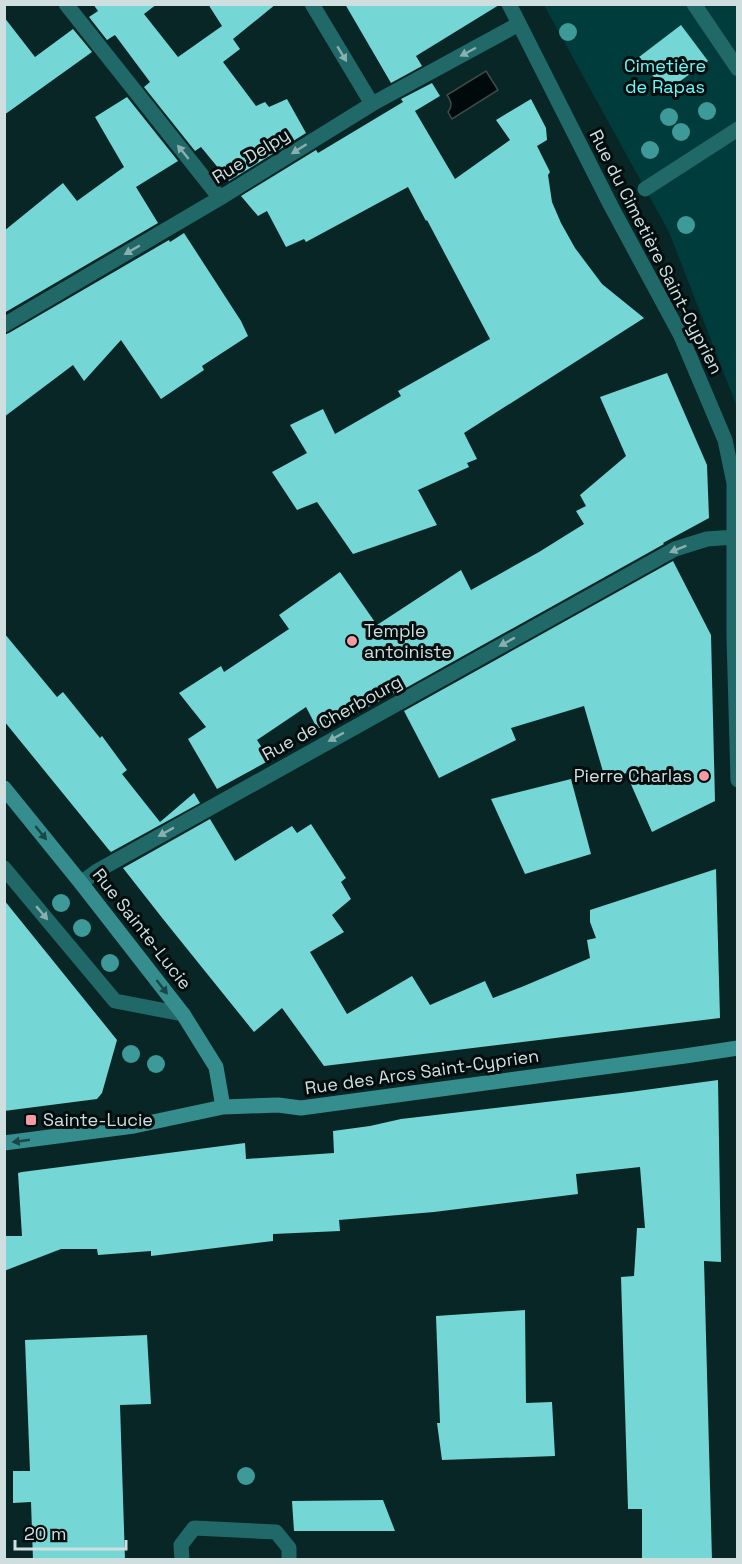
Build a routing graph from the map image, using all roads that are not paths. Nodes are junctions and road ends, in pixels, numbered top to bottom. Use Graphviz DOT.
graph roads {
  1 [pos="66,4"];
  2 [pos="312,4"];
  3 [pos="509,4"];
  4 [pos="694,4"];
  5 [pos="519,24"];
  6 [pos="738,69"];
  7 [pos="372,104"];
  8 [pos="738,129"];
  9 [pos="645,189"];
  10 [pos="220,198"];
  11 [pos="4,325"];
  12 [pos="734,537"];
  13 [pos="737,759"];
  14 [pos="738,780"];
  15 [pos="4,788"];
  16 [pos="4,868"];
  17 [pos="81,883"];
  18 [pos="183,1014"];
  19 [pos="738,1048"];
  20 [pos="224,1107"];
  21 [pos="4,1143"];
  22 [pos="182,1560"];
  23 [pos="289,1560"];
  10 -- 1 [label="street, one-way"];
  2 -- 7 [label="street, one-way"];
  3 -- 5 [label="street, Rue du Cimetière Saint-Cyprien"];
  4 -- 6 [label="street"];
  5 -- 7 [label="street, Rue Delpy, one-way"];
  5 -- 12 [label="street, Rue du Cimetière Saint-Cyprien"];
  7 -- 10 [label="street, Rue Delpy, one-way"];
  8 -- 9 [label="street"];
  10 -- 11 [label="street, Rue Delpy, one-way"];
  12 -- 13 [label="street, Rue du Cimetière Saint-Cyprien"];
  12 -- 17 [label="street, Rue de Cherbourg, one-way"];
  13 -- 14 [label="street, Rue du Cimetière Saint-Cyprien"];
  15 -- 17 [label="street, Rue Sainte-Lucie, one-way"];
  16 -- 18 [label="street, one-way"];
  17 -- 18 [label="street, Rue Sainte-Lucie, one-way"];
  18 -- 20 [label="street, Rue Sainte-Lucie"];
  19 -- 20 [label="street, Rue des Arcs Saint-Cyprien"];
  20 -- 21 [label="street, Rue des Arcs Saint-Cyprien, one-way"];
  22 -- 23 [label="street"];
}
